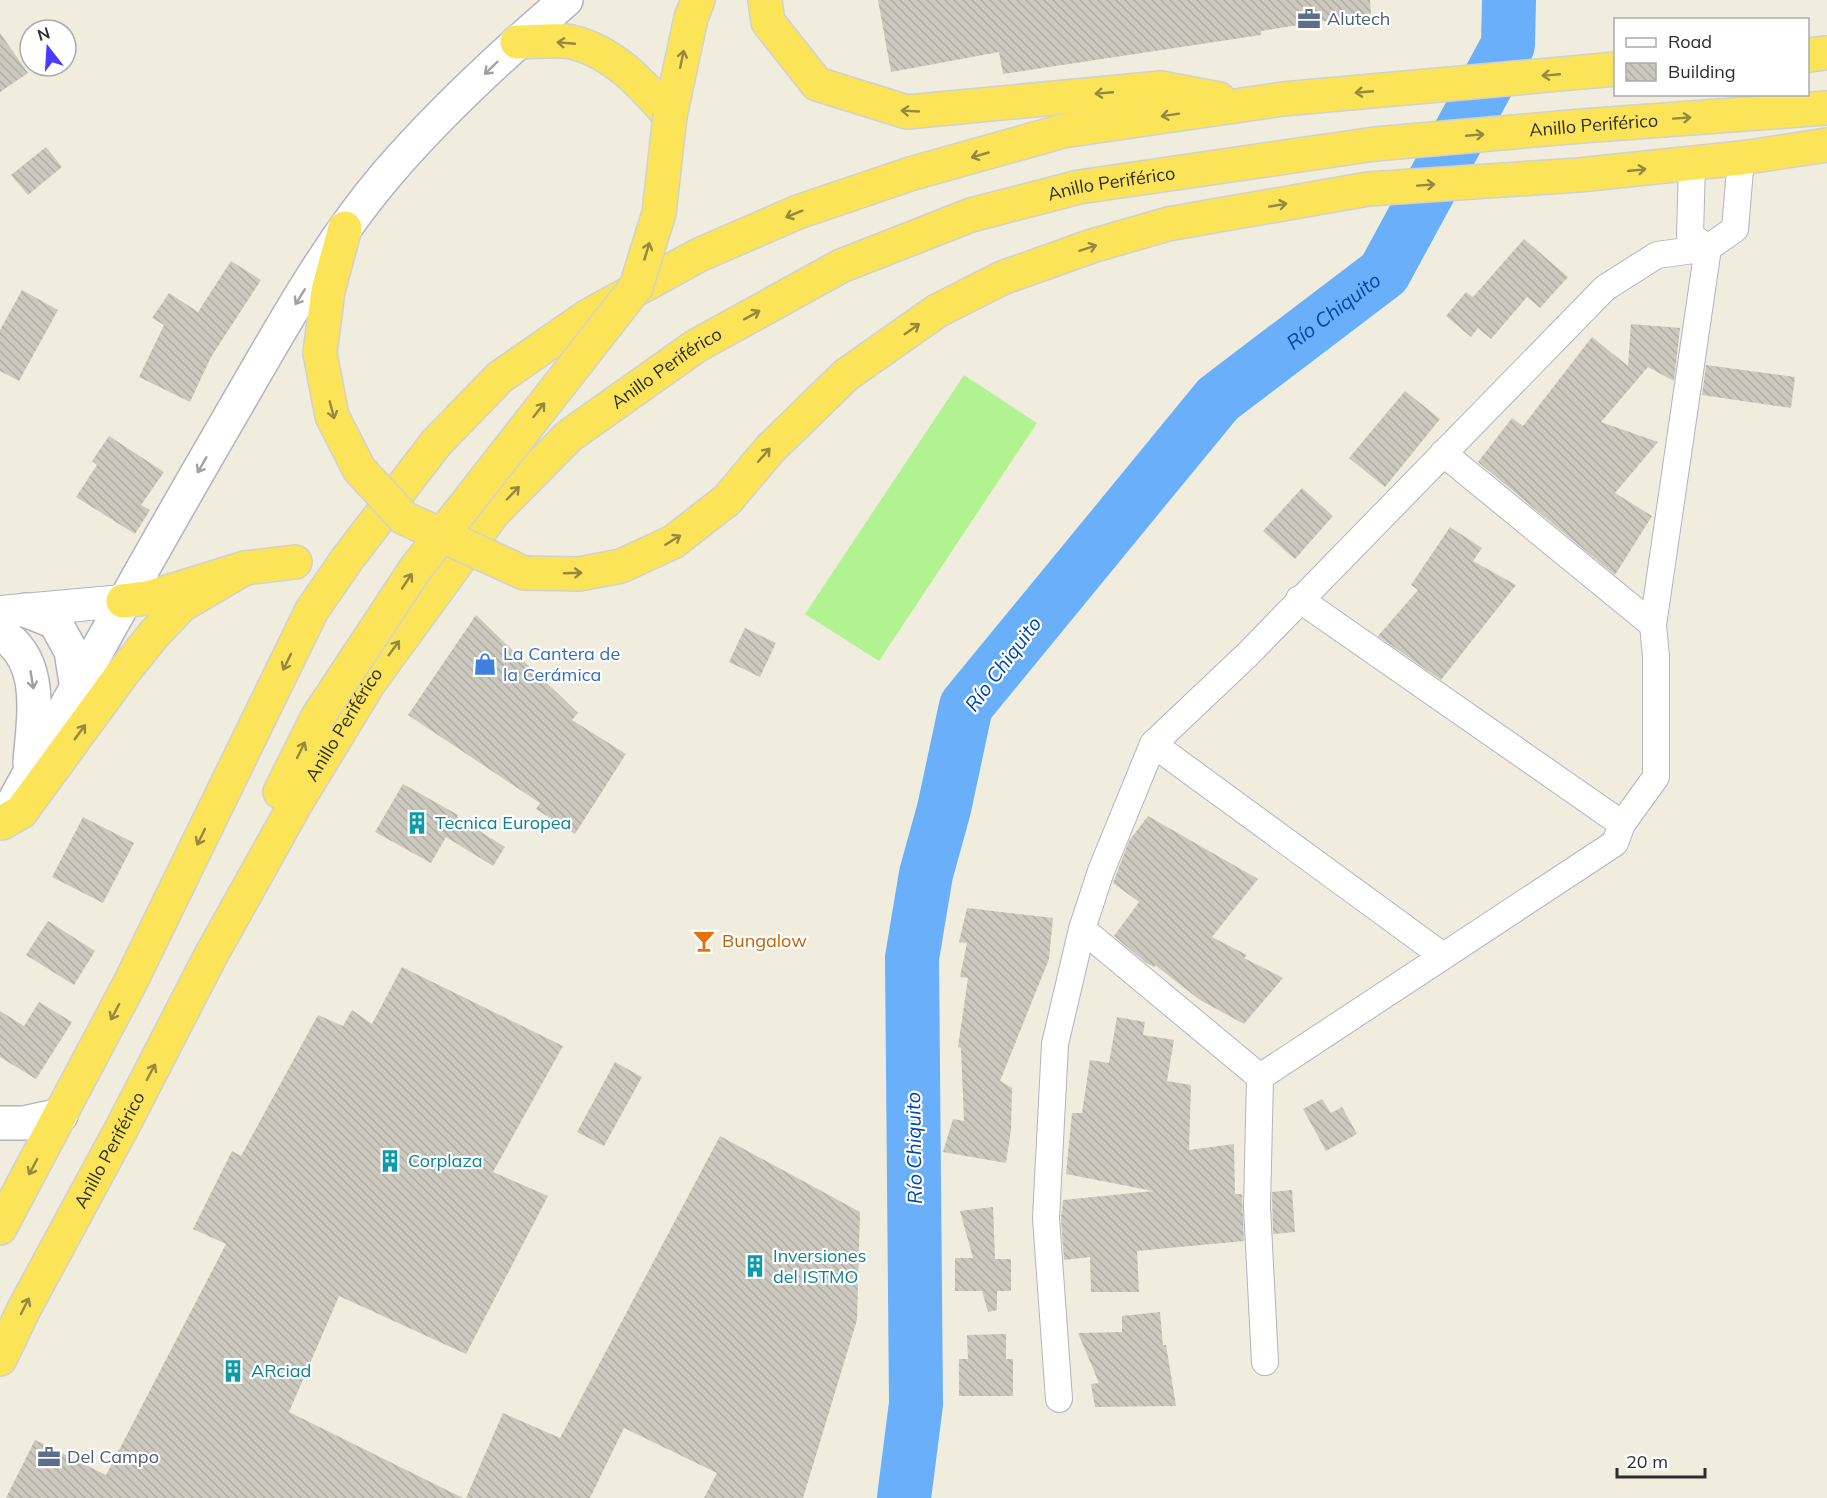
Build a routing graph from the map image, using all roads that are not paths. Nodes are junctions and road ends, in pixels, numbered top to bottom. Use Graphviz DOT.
graph roads {
  1 [pos="566,0"];
  2 [pos="698,0"];
  3 [pos="765,0"];
  4 [pos="517,42"];
  5 [pos="1827,53"];
  6 [pos="1809,55"];
  7 [pos="1612,70"];
  8 [pos="1245,103"];
  9 [pos="1827,108"];
  10 [pos="670,116"];
  11 [pos="1827,145"];
  12 [pos="1741,158"];
  13 [pos="1692,164"];
  14 [pos="345,228"];
  15 [pos="1708,248"];
  16 [pos="1443,453"];
  17 [pos="295,562"];
  18 [pos="244,568"];
  19 [pos="1299,599"];
  20 [pos="123,602"];
  21 [pos="12,611"];
  22 [pos="1653,625"];
  23 [pos="0,633"];
  24 [pos="77,689"];
  25 [pos="1152,744"];
  26 [pos="29,774"];
  27 [pos="1,824"];
  28 [pos="1622,824"];
  29 [pos="1082,929"];
  30 [pos="1443,956"];
  31 [pos="210,957"];
  32 [pos="1260,1077"];
  33 [pos="61,1115"];
  34 [pos="0,1122"];
  35 [pos="0,1228"];
  36 [pos="0,1359"];
  37 [pos="1265,1362"];
  38 [pos="1059,1399"];
  1 -- 4 [label="main road"];
  10 -- 2 [label="highway, one-way"];
  8 -- 3 [label="highway, one-way"];
  10 -- 4 [label="highway, one-way"];
  4 -- 14 [label="main road, one-way"];
  5 -- 6 [label="highway"];
  7 -- 8 [label="highway, one-way"];
  8 -- 33 [label="highway, one-way"];
  31 -- 9 [label="highway, Anillo Periférico, one-way"];
  31 -- 10 [label="highway, one-way, bridge"];
  11 -- 12 [label="highway"];
  12 -- 13 [label="highway"];
  12 -- 15 [label="street"];
  14 -- 13 [label="highway, one-way, bridge"];
  13 -- 15 [label="street"];
  14 -- 20 [label="main road, one-way"];
  15 -- 16 [label="street"];
  15 -- 22 [label="street"];
  16 -- 19 [label="street"];
  16 -- 22 [label="street"];
  17 -- 18 [label="highway"];
  18 -- 20 [label="highway"];
  27 -- 18 [label="highway, one-way"];
  19 -- 25 [label="street"];
  19 -- 28 [label="street"];
  20 -- 21 [label="street"];
  20 -- 24 [label="main road"];
  21 -- 24 [label="main road"];
  22 -- 28 [label="street"];
  23 -- 26 [label="main road, one-way"];
  24 -- 26 [label="main road"];
  25 -- 29 [label="street"];
  25 -- 30 [label="street"];
  26 -- 27 [label="main road"];
  28 -- 30 [label="street"];
  29 -- 32 [label="street"];
  29 -- 38 [label="street"];
  30 -- 32 [label="street"];
  36 -- 31 [label="highway, Anillo Periférico, one-way"];
  32 -- 37 [label="street"];
  33 -- 34 [label="main road"];
  33 -- 35 [label="highway, one-way"];
}
